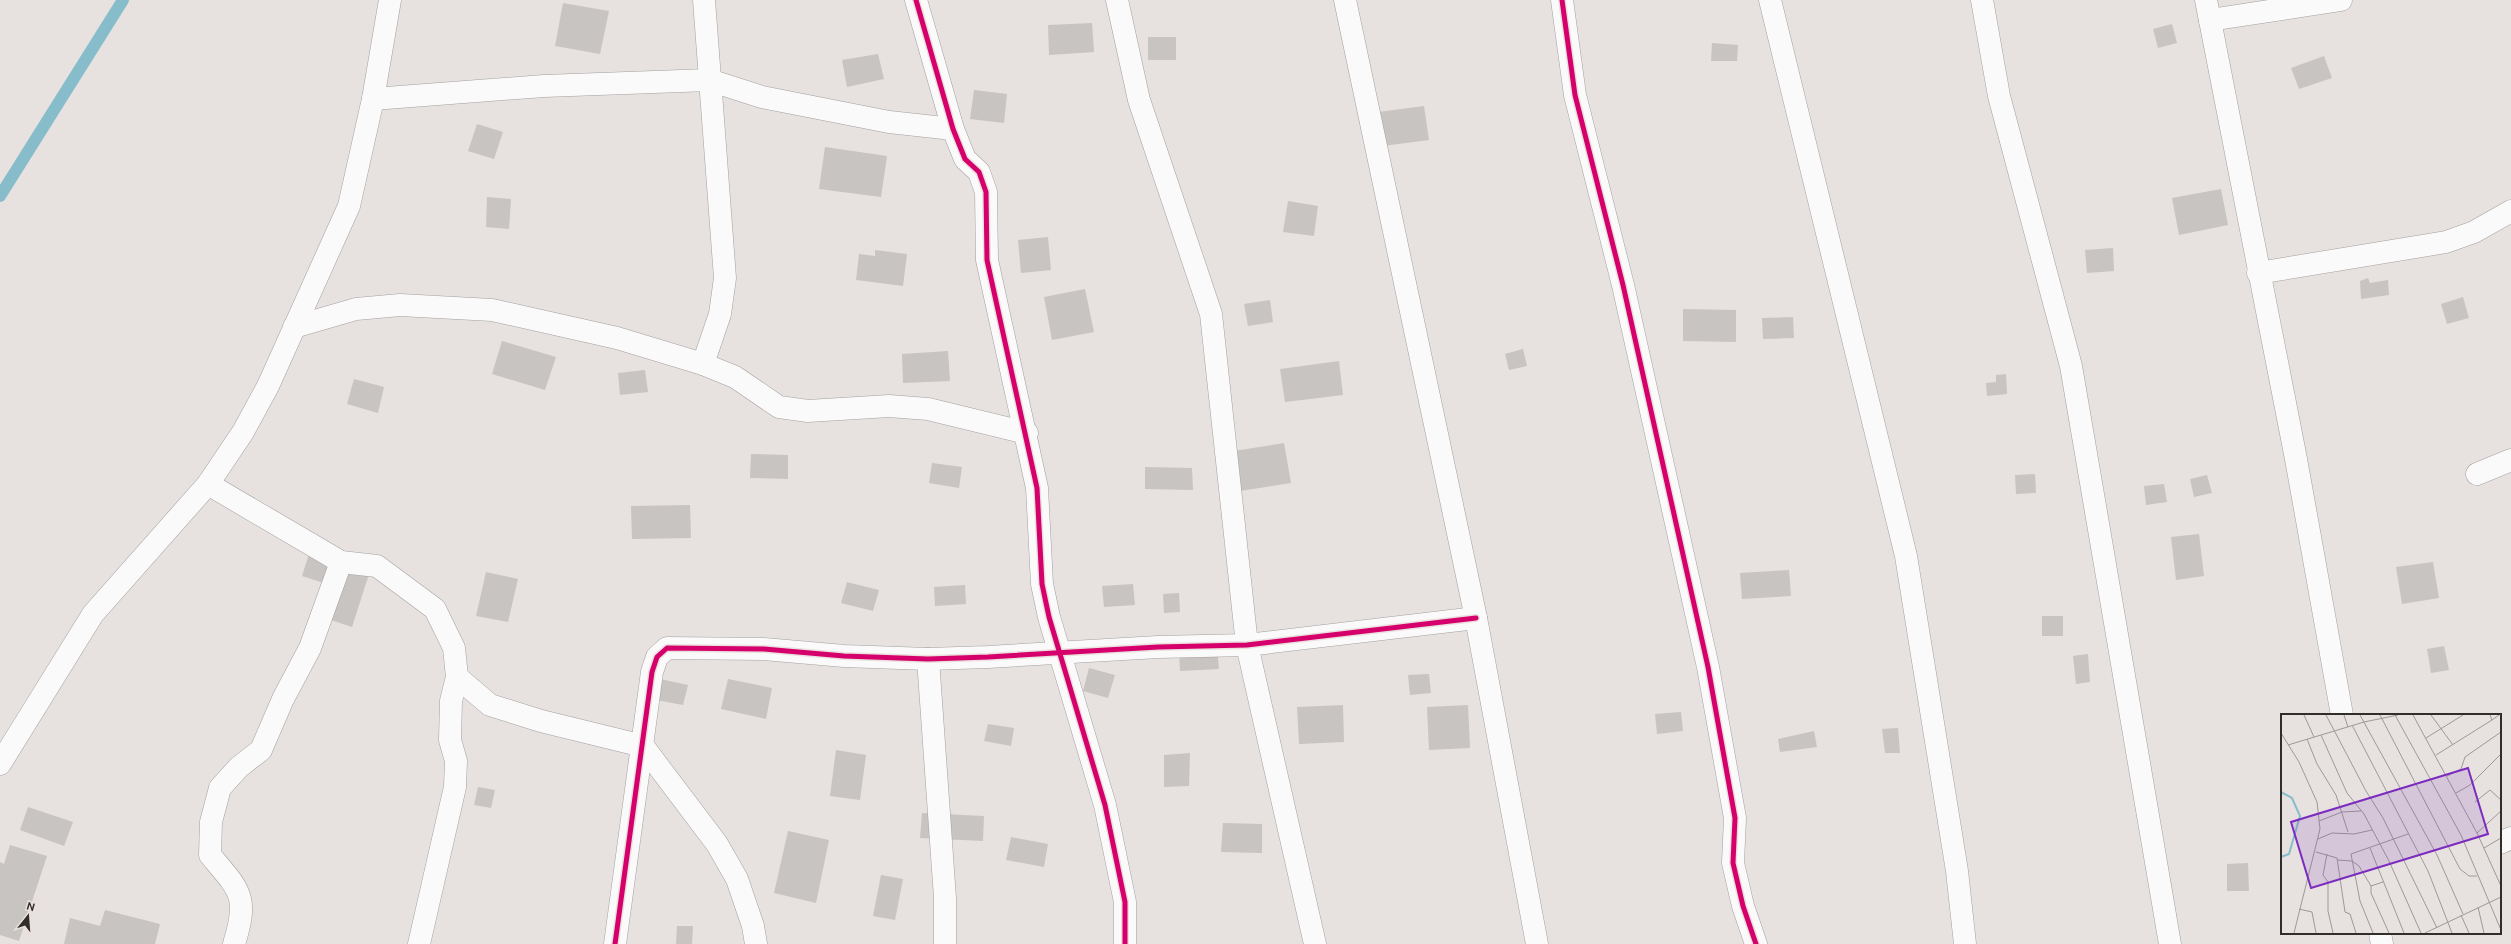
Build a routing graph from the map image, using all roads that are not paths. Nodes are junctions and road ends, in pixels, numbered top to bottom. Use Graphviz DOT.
graph roads {
  1 [pos="390,0"];
  2 [pos="704,0"];
  3 [pos="916,0"];
  4 [pos="1117,0"];
  5 [pos="1345,0"];
  6 [pos="1562,0"];
  7 [pos="1770,0"];
  8 [pos="1982,0"];
  9 [pos="2341,0"];
  10 [pos="2208,10"];
  11 [pos="709,80"];
  12 [pos="373,99"];
  13 [pos="952,129"];
  14 [pos="2511,212"];
  15 [pos="2258,273"];
  16 [pos="294,327"];
  17 [pos="703,364"];
  18 [pos="1027,433"];
  19 [pos="2511,460"];
  20 [pos="2477,474"];
  21 [pos="208,484"];
  22 [pos="341,562"];
  23 [pos="1476,618"];
  24 [pos="1247,645"];
  25 [pos="1060,653"];
  26 [pos="928,659"];
  27 [pos="457,677"];
  28 [pos="2342,714"];
  29 [pos="643,746"];
  30 [pos="0,764"];
  31 [pos="2511,838"];
  32 [pos="2501,843"];
  33 [pos="2380,934"];
  34 [pos="234,944"];
  35 [pos="419,944"];
  36 [pos="615,944"];
  37 [pos="756,944"];
  38 [pos="945,944"];
  39 [pos="1125,944"];
  40 [pos="1315,944"];
  41 [pos="1537,944"];
  42 [pos="1756,944"];
  43 [pos="1965,944"];
  44 [pos="2170,944"];
  45 [pos="2382,944"];
  1 -- 12 [label="street"];
  2 -- 11 [label="street"];
  3 -- 13 [label="street"];
  4 -- 24 [label="street"];
  5 -- 23 [label="street"];
  6 -- 42 [label="street"];
  7 -- 43 [label="street"];
  8 -- 44 [label="street"];
  9 -- 10 [label="street"];
  10 -- 15 [label="street"];
  11 -- 12 [label="street"];
  11 -- 13 [label="street"];
  11 -- 17 [label="street"];
  12 -- 16 [label="street"];
  13 -- 18 [label="street"];
  14 -- 15 [label="street"];
  15 -- 28 [label="street"];
  16 -- 17 [label="street"];
  16 -- 21 [label="street"];
  17 -- 18 [label="street"];
  18 -- 25 [label="street"];
  19 -- 20 [label="street"];
  21 -- 22 [label="street"];
  21 -- 30 [label="street"];
  22 -- 27 [label="street"];
  22 -- 34 [label="street"];
  23 -- 24 [label="street"];
  23 -- 41 [label="street"];
  24 -- 25 [label="street"];
  24 -- 40 [label="street"];
  25 -- 26 [label="street"];
  25 -- 39 [label="street"];
  26 -- 29 [label="street"];
  26 -- 38 [label="street"];
  27 -- 29 [label="street"];
  27 -- 35 [label="street"];
  29 -- 36 [label="street"];
  29 -- 37 [label="street"];
  31 -- 32 [label="street"];
  33 -- 45 [label="street"];
}
